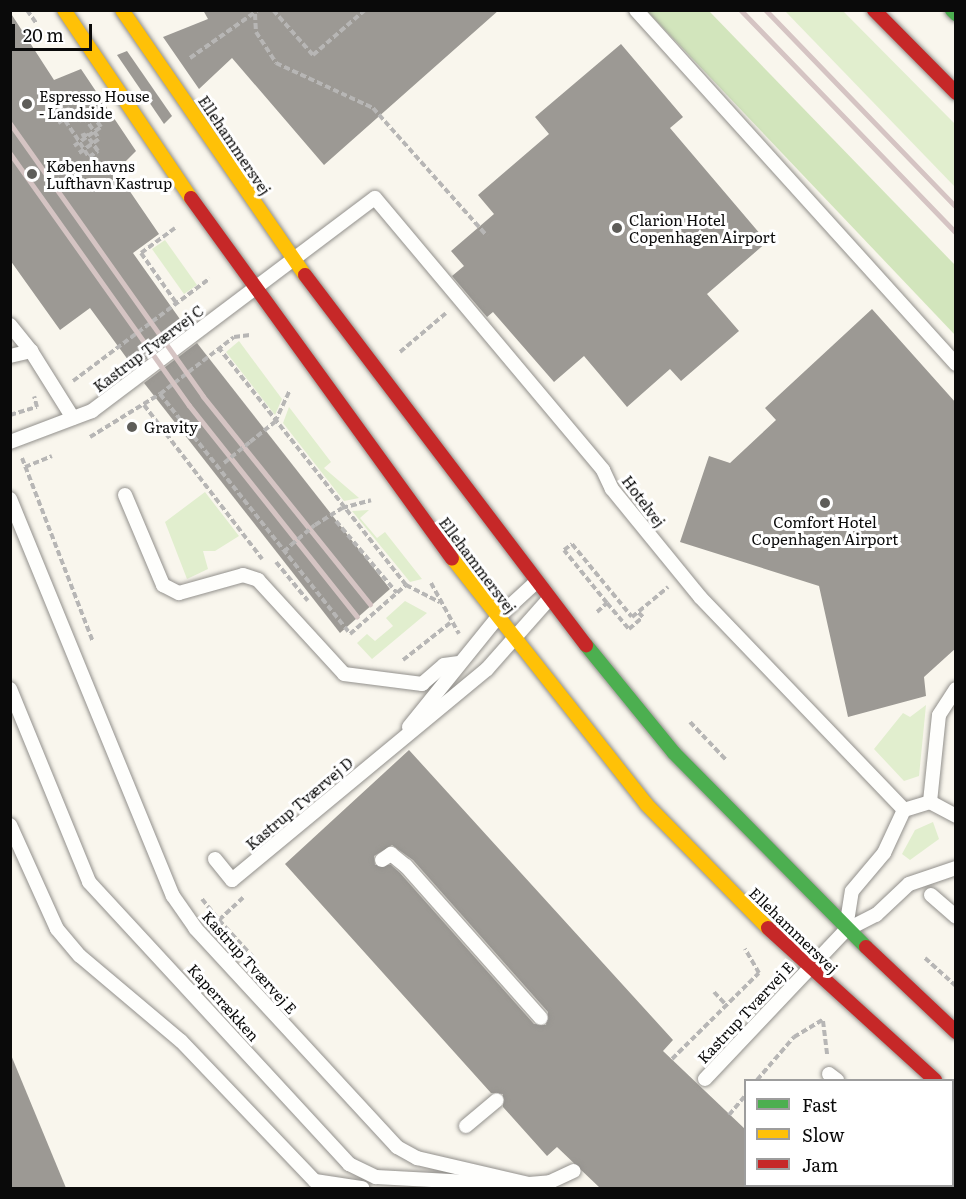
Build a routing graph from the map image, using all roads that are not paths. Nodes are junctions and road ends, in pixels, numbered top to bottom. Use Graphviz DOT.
graph roads {
  1 [pos="64,10"];
  2 [pos="122,10"];
  3 [pos="636,10"];
  4 [pos="874,10"];
  5 [pos="952,10"];
  6 [pos="956,14"];
  7 [pos="956,93"];
  8 [pos="375,198"];
  9 [pos="294,260"];
  10 [pos="253,290"];
  11 [pos="10,325"];
  12 [pos="31,351"];
  13 [pos="10,356"];
  14 [pos="956,364"];
  15 [pos="73,418"];
  16 [pos="14,441"];
  17 [pos="125,495"];
  18 [pos="10,499"];
  19 [pos="536,582"];
  20 [pos="549,600"];
  21 [pos="497,618"];
  22 [pos="513,638"];
  23 [pos="459,663"];
  24 [pos="10,689"];
  25 [pos="956,689"];
  26 [pos="406,732"];
  27 [pos="930,802"];
  28 [pos="904,810"];
  29 [pos="956,816"];
  30 [pos="10,825"];
  31 [pos="215,859"];
  32 [pos="381,860"];
  33 [pos="956,868"];
  34 [pos="931,895"];
  35 [pos="956,917"];
  36 [pos="846,930"];
  37 [pos="809,969"];
  38 [pos="541,1018"];
  39 [pos="956,1032"];
  40 [pos="705,1079"];
  41 [pos="934,1079"];
  42 [pos="497,1100"];
  43 [pos="466,1126"];
  44 [pos="574,1171"];
  45 [pos="529,1184"];
  46 [pos="362,1188"];
  1 -- 10 [label="main road, Ellehammersvej"];
  2 -- 9 [label="main road, Ellehammersvej"];
  3 -- 14 [label="lane"];
  4 -- 7 [label="main road"];
  5 -- 6 [label="main road"];
  8 -- 9 [label="lane, Kastrup Tværvej C"];
  8 -- 28 [label="lane, Hotelvej"];
  9 -- 10 [label="lane, Kastrup Tværvej C"];
  9 -- 19 [label="main road, Ellehammersvej"];
  10 -- 15 [label="lane, Kastrup Tværvej C"];
  10 -- 21 [label="main road, Ellehammersvej"];
  11 -- 12 [label="lane"];
  12 -- 13 [label="lane"];
  12 -- 15 [label="lane"];
  15 -- 16 [label="lane, Kastrup Tværvej C"];
  17 -- 23 [label="lane"];
  18 -- 45 [label="lane, Kastrup Tværvej E"];
  19 -- 20 [label="main road, Ellehammersvej"];
  19 -- 21 [label="lane, Kastrup Tværvej D"];
  20 -- 22 [label="lane, Kastrup Tværvej D"];
  20 -- 36 [label="main road, Ellehammersvej"];
  21 -- 22 [label="main road, Ellehammersvej"];
  21 -- 23 [label="lane, Kastrup Tværvej D"];
  22 -- 26 [label="lane, Kastrup Tværvej D"];
  22 -- 37 [label="main road, Ellehammersvej"];
  23 -- 26 [label="lane, Kastrup Tværvej D"];
  24 -- 45 [label="lane, Kaperrækken"];
  25 -- 27 [label="lane"];
  26 -- 31 [label="lane, Kastrup Tværvej D"];
  27 -- 28 [label="lane"];
  27 -- 29 [label="lane"];
  28 -- 36 [label="lane"];
  30 -- 46 [label="lane"];
  32 -- 38 [label="lane"];
  33 -- 36 [label="lane"];
  34 -- 35 [label="lane"];
  36 -- 37 [label="lane, Kastrup Tværvej E"];
  36 -- 39 [label="main road, Ellehammersvej"];
  37 -- 40 [label="lane, Kastrup Tværvej E"];
  37 -- 41 [label="main road, Ellehammersvej"];
  42 -- 43 [label="lane"];
  44 -- 45 [label="lane, Kastrup Tværvej E"];
}
